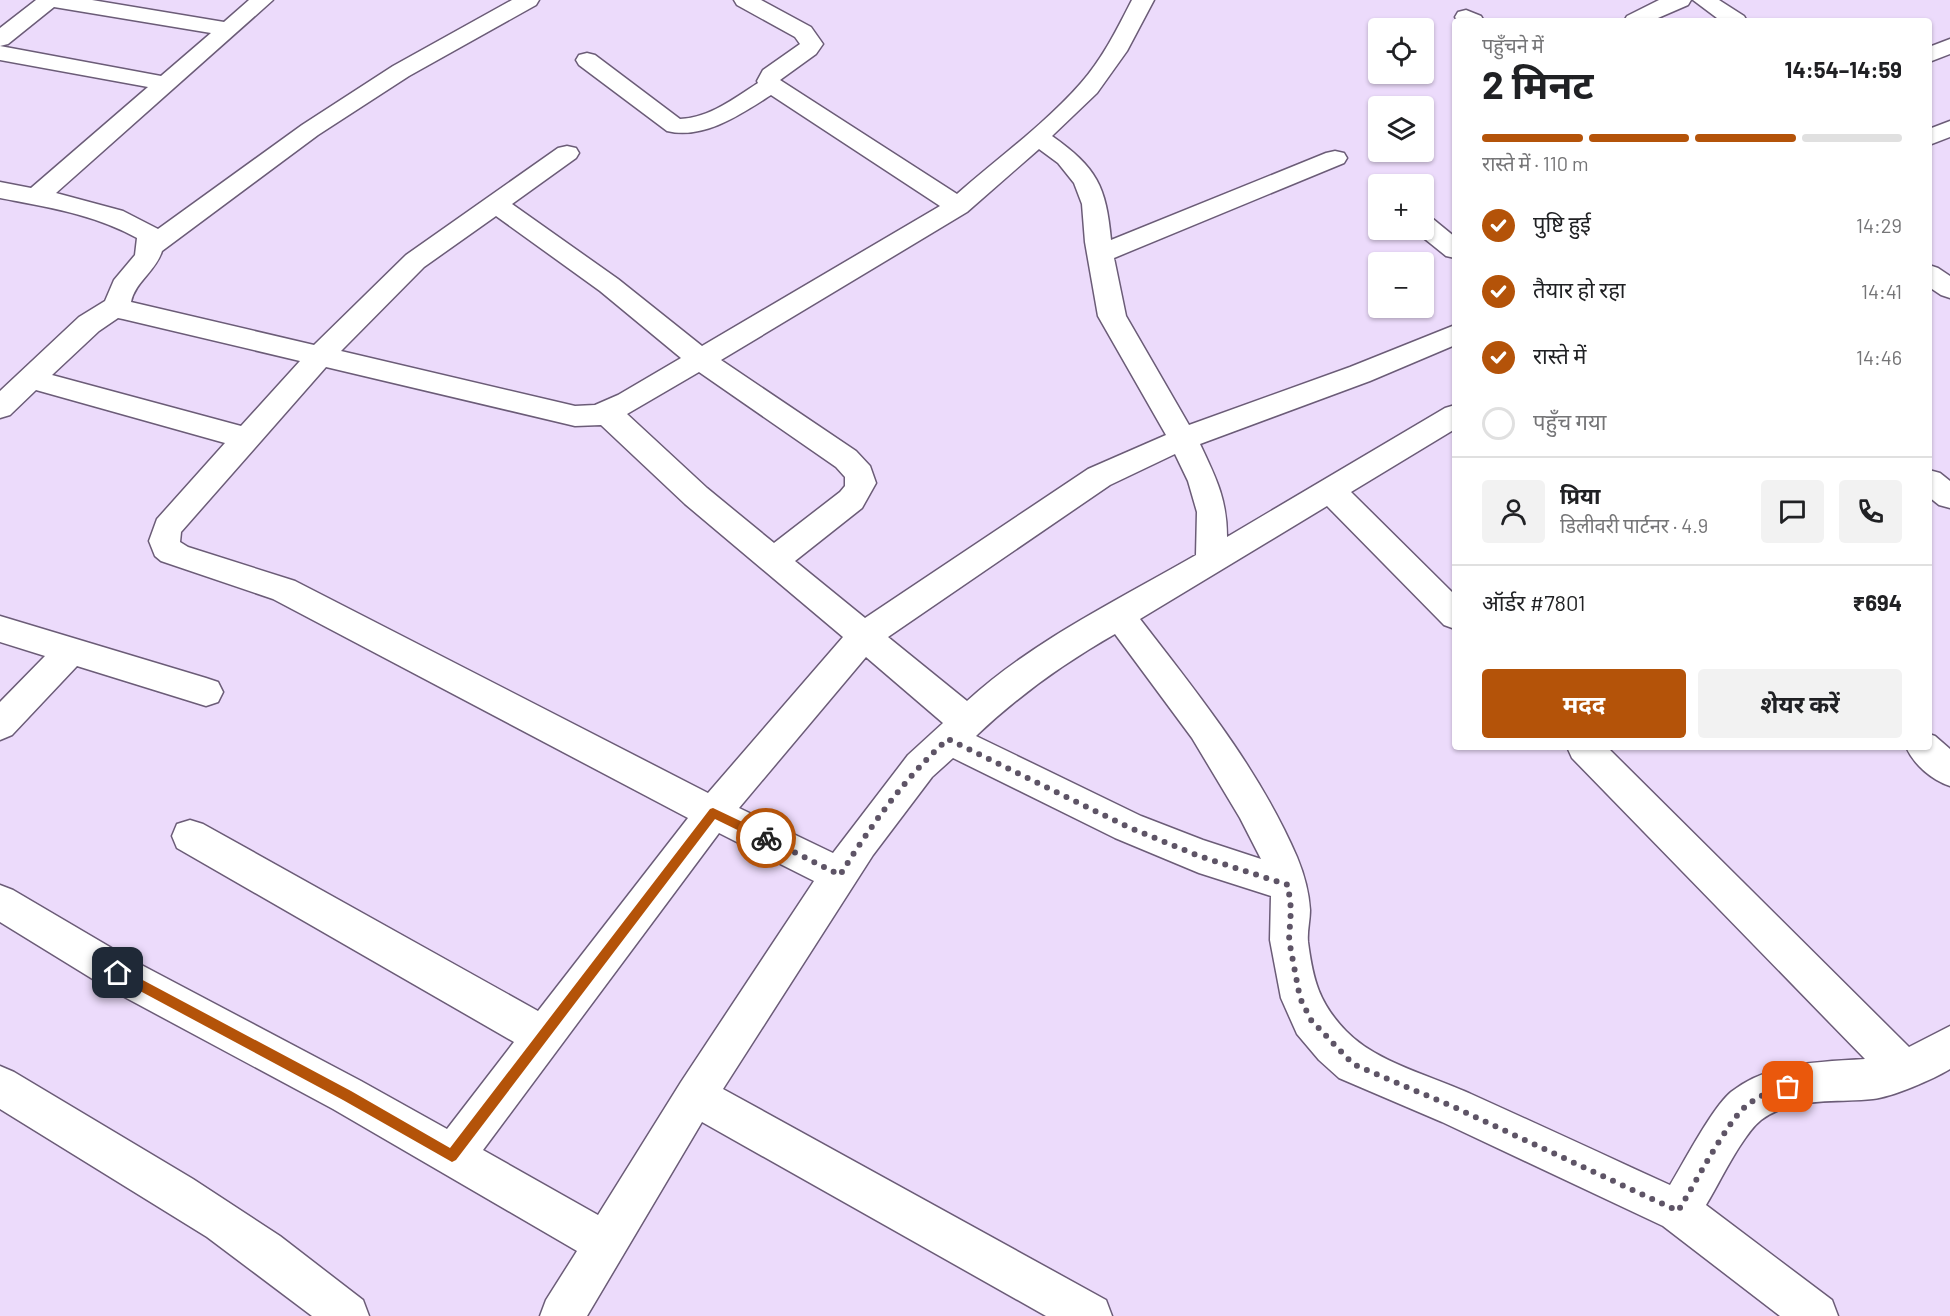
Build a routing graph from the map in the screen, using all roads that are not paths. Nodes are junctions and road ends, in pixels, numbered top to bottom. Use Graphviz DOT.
graph roads {
  1 [pos="51,0"];
  2 [pos="262,0"];
  3 [pos="528,0"];
  4 [pos="745,0"];
  5 [pos="1143,0"];
  6 [pos="1680,0"];
  7 [pos="1711,1"];
  8 [pos="1640,18"];
  9 [pos="1732,18"];
  10 [pos="229,29"];
  11 [pos="0,39"];
  12 [pos="1950,46"];
  13 [pos="0,53"];
  14 [pos="1932,54"];
  15 [pos="587,60"];
  16 [pos="166,84"];
  17 [pos="771,85"];
  18 [pos="1950,128"];
  19 [pos="1038,137"];
  20 [pos="1932,137"];
  21 [pos="567,153"];
  22 [pos="1335,158"];
  23 [pos="0,190"];
  24 [pos="36,197"];
  25 [pos="495,203"];
  26 [pos="958,206"];
  27 [pos="1434,233"];
  28 [pos="152,246"];
  29 [pos="1452,248"];
  30 [pos="1100,254"];
  31 [pos="1932,276"];
  32 [pos="1950,289"];
  33 [pos="117,305"];
  34 [pos="1452,335"];
  35 [pos="320,356"];
  36 [pos="700,359"];
  37 [pos="31,379"];
  38 [pos="0,408"];
  39 [pos="606,412"];
  40 [pos="1452,417"];
  41 [pos="1182,438"];
  42 [pos="248,439"];
  43 [pos="1932,483"];
  44 [pos="1329,489"];
  45 [pos="1950,497"];
  46 [pos="773,561"];
  47 [pos="1212,561"];
  48 [pos="1452,613"];
  49 [pos="1119,615"];
  50 [pos="0,629"];
  51 [pos="862,637"];
  52 [pos="71,651"];
  53 [pos="206,692"];
  54 [pos="0,725"];
  55 [pos="957,731"];
  56 [pos="1587,750"];
  57 [pos="1926,750"];
  58 [pos="1950,771"];
  59 [pos="713,813"];
  60 [pos="190,836"];
  61 [pos="840,875"];
  62 [pos="1288,885"];
  63 [pos="0,902"];
  64 [pos="543,1036"];
  65 [pos="1950,1046"];
  66 [pos="1902,1069"];
  67 [pos="0,1086"];
  68 [pos="694,1096"];
  69 [pos="452,1156"];
  70 [pos="1678,1211"];
  71 [pos="605,1243"];
  72 [pos="346,1316"];
  73 [pos="562,1316"];
  74 [pos="1090,1316"];
  75 [pos="1816,1316"];
  1 -- 10 [label="street"];
  1 -- 11 [label="street"];
  2 -- 10 [label="street"];
  3 -- 28 [label="street"];
  4 -- 17 [label="street"];
  5 -- 19 [label="street"];
  6 -- 8 [label="street"];
  7 -- 9 [label="street"];
  10 -- 16 [label="street"];
  12 -- 14 [label="street"];
  13 -- 16 [label="street"];
  15 -- 17 [label="street"];
  16 -- 24 [label="street"];
  17 -- 26 [label="street"];
  18 -- 20 [label="street"];
  19 -- 26 [label="street"];
  19 -- 30 [label="street"];
  21 -- 25 [label="street"];
  22 -- 30 [label="street"];
  23 -- 24 [label="street"];
  24 -- 28 [label="street"];
  25 -- 35 [label="street"];
  25 -- 36 [label="street"];
  26 -- 36 [label="street"];
  27 -- 29 [label="street"];
  28 -- 33 [label="street"];
  30 -- 41 [label="street"];
  31 -- 32 [label="street"];
  33 -- 35 [label="street"];
  33 -- 37 [label="street"];
  34 -- 41 [label="street"];
  35 -- 39 [label="street"];
  35 -- 42 [label="street"];
  36 -- 39 [label="street"];
  36 -- 46 [label="street"];
  37 -- 38 [label="street"];
  37 -- 42 [label="street"];
  39 -- 46 [label="street"];
  40 -- 44 [label="street"];
  41 -- 47 [label="street"];
  41 -- 51 [label="street"];
  42 -- 59 [label="street"];
  43 -- 45 [label="street"];
  44 -- 47 [label="street"];
  44 -- 48 [label="street"];
  46 -- 51 [label="street"];
  47 -- 49 [label="street"];
  49 -- 55 [label="street"];
  49 -- 62 [label="street"];
  50 -- 52 [label="street"];
  51 -- 55 [label="street"];
  51 -- 59 [label="street"];
  52 -- 53 [label="street"];
  52 -- 54 [label="street"];
  55 -- 61 [label="street"];
  55 -- 62 [label="street"];
  56 -- 66 [label="street"];
  57 -- 58 [label="street"];
  59 -- 61 [label="street"];
  59 -- 64 [label="street"];
  60 -- 64 [label="street"];
  61 -- 68 [label="street"];
  62 -- 70 [label="street"];
  63 -- 69 [label="street"];
  64 -- 69 [label="street"];
  65 -- 66 [label="street"];
  66 -- 70 [label="street"];
  67 -- 72 [label="street"];
  68 -- 71 [label="street"];
  68 -- 74 [label="street"];
  69 -- 71 [label="street"];
  70 -- 75 [label="street"];
  71 -- 73 [label="street"];
}
